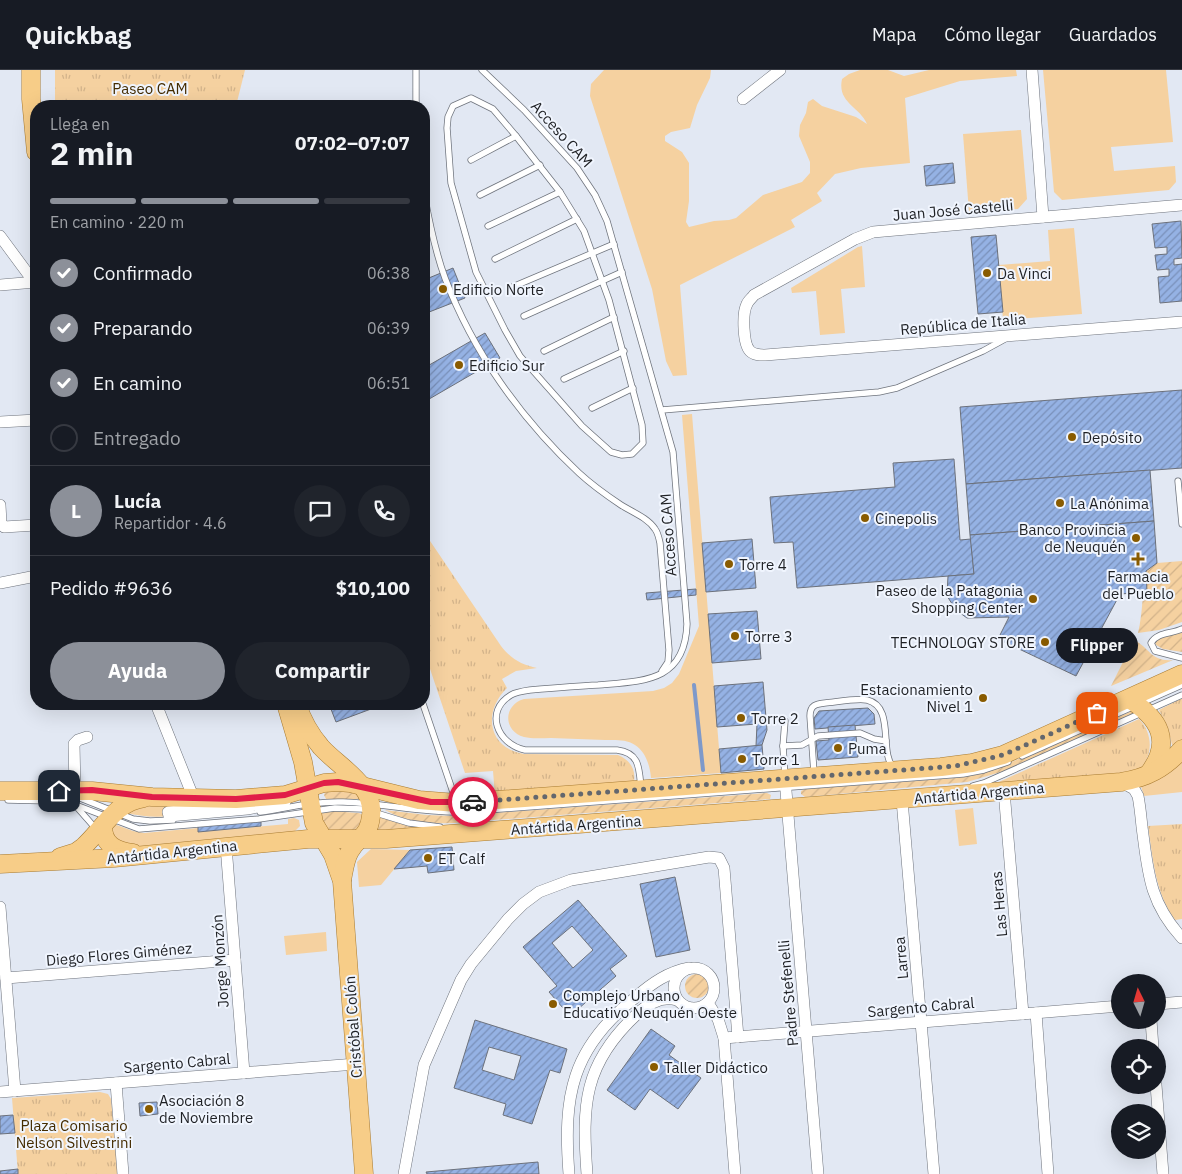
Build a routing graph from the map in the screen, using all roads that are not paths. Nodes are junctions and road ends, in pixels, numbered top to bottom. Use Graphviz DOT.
graph roads {
  1 [pos="31,70"];
  2 [pos="43,70"];
  3 [pos="416,70"];
  4 [pos="482,70"];
  5 [pos="780,70"];
  6 [pos="1032,70"];
  7 [pos="743,99"];
  8 [pos="31,100"];
  9 [pos="43,100"];
  10 [pos="416,100"];
  11 [pos="516,136"];
  12 [pos="471,160"];
  13 [pos="540,165"];
  14 [pos="560,192"];
  15 [pos="480,195"];
  16 [pos="1182,205"];
  17 [pos="1043,217"];
  18 [pos="577,219"];
  19 [pos="430,220"];
  20 [pos="488,226"];
  21 [pos="0,236"];
  22 [pos="614,244"];
  23 [pos="592,253"];
  24 [pos="495,259"];
  25 [pos="622,272"];
  26 [pos="30,275"];
  27 [pos="602,280"];
  28 [pos="30,282"];
  29 [pos="0,285"];
  30 [pos="510,288"];
  31 [pos="524,316"];
  32 [pos="614,317"];
  33 [pos="1182,322"];
  34 [pos="1012,335"];
  35 [pos="748,349"];
  36 [pos="544,351"];
  37 [pos="624,351"];
  38 [pos="564,379"];
  39 [pos="633,388"];
  40 [pos="592,408"];
  41 [pos="662,410"];
  42 [pos="30,420"];
  43 [pos="0,422"];
  44 [pos="1178,481"];
  45 [pos="0,505"];
  46 [pos="1182,524"];
  47 [pos="30,526"];
  48 [pos="30,577"];
  49 [pos="0,583"];
  50 [pos="1182,628"];
  51 [pos="1182,658"];
  52 [pos="1182,674"];
  53 [pos="658,677"];
  54 [pos="1182,685"];
  55 [pos="1182,695"];
  56 [pos="1138,705"];
  57 [pos="158,710"];
  58 [pos="287,710"];
  59 [pos="299,710"];
  60 [pos="425,710"];
  61 [pos="785,722"];
  62 [pos="87,737"];
  63 [pos="812,739"];
  64 [pos="886,741"];
  65 [pos="783,746"];
  66 [pos="1182,749"];
  67 [pos="898,770"];
  68 [pos="1147,776"];
  69 [pos="815,777"];
  70 [pos="1121,782"];
  71 [pos="785,784"];
  72 [pos="362,786"];
  73 [pos="641,790"];
  74 [pos="0,791"];
  75 [pos="1004,791"];
  76 [pos="43,792"];
  77 [pos="308,794"];
  78 [pos="74,797"];
  79 [pos="152,797"];
  80 [pos="194,799"];
  81 [pos="816,799"];
  82 [pos="0,800"];
  83 [pos="902,800"];
  84 [pos="456,803"];
  85 [pos="787,803"];
  86 [pos="372,808"];
  87 [pos="168,812"];
  88 [pos="106,826"];
  89 [pos="449,826"];
  90 [pos="322,838"];
  91 [pos="361,839"];
  92 [pos="226,846"];
  93 [pos="141,854"];
  94 [pos="34,861"];
  95 [pos="0,864"];
  96 [pos="342,881"];
  97 [pos="0,907"];
  98 [pos="1182,938"];
  99 [pos="235,960"];
  100 [pos="689,968"];
  101 [pos="6,978"];
  102 [pos="677,1000"];
  103 [pos="1182,1002"];
  104 [pos="708,1003"];
  105 [pos="1166,1003"];
  106 [pos="1111,1007"];
  107 [pos="1036,1013"];
  108 [pos="1023,1014"];
  109 [pos="921,1022"];
  110 [pos="806,1031"];
  111 [pos="738,1036"];
  112 [pos="724,1038"];
  113 [pos="584,1057"];
  114 [pos="356,1064"];
  115 [pos="597,1064"];
  116 [pos="244,1072"];
  117 [pos="116,1083"];
  118 [pos="15,1091"];
  119 [pos="0,1092"];
  120 [pos="1157,1094"];
  121 [pos="567,1151"];
  122 [pos="585,1151"];
  123 [pos="123,1174"];
  124 [pos="364,1174"];
  125 [pos="404,1174"];
  126 [pos="569,1174"];
  127 [pos="587,1174"];
  128 [pos="736,1174"];
  129 [pos="818,1174"];
  130 [pos="934,1174"];
  131 [pos="1048,1174"];
  132 [pos="1163,1174"];
  1 -- 8 [label="main road"];
  2 -- 9 [label="main road"];
  3 -- 10 [label="lane"];
  4 -- 22 [label="lane, Acceso CAM"];
  5 -- 7 [label="street"];
  6 -- 17 [label="street"];
  11 -- 12 [label="lane"];
  11 -- 13 [label="lane"];
  11 -- 39 [label="lane"];
  13 -- 14 [label="lane"];
  13 -- 15 [label="lane"];
  14 -- 18 [label="lane"];
  14 -- 20 [label="lane"];
  16 -- 17 [label="street, Juan José Castelli"];
  17 -- 35 [label="street, Juan José Castelli"];
  18 -- 23 [label="lane"];
  18 -- 24 [label="lane"];
  19 -- 53 [label="lane"];
  21 -- 26 [label="street"];
  22 -- 23 [label="lane"];
  22 -- 25 [label="lane, Acceso CAM"];
  23 -- 27 [label="lane"];
  23 -- 30 [label="lane"];
  25 -- 27 [label="lane"];
  25 -- 41 [label="lane, Acceso CAM"];
  27 -- 31 [label="lane"];
  27 -- 32 [label="lane"];
  28 -- 29 [label="street"];
  32 -- 36 [label="lane"];
  32 -- 37 [label="lane"];
  33 -- 34 [label="street, República de Italia"];
  34 -- 35 [label="street, República de Italia"];
  34 -- 41 [label="lane"];
  37 -- 38 [label="lane"];
  37 -- 39 [label="lane"];
  39 -- 40 [label="lane"];
  41 -- 53 [label="lane, Acceso CAM"];
  42 -- 43 [label="street"];
  44 -- 46 [label="lane"];
  45 -- 47 [label="street"];
  48 -- 49 [label="street"];
  50 -- 51 [label="lane"];
  52 -- 56 [label="main road, Antártida Argentina"];
  53 -- 73 [label="lane"];
  54 -- 56 [label="lane"];
  55 -- 56 [label="lane"];
  56 -- 67 [label="main road, Antártida Argentina"];
  56 -- 68 [label="main road"];
  56 -- 71 [label="lane"];
  56 -- 81 [label="lane"];
  57 -- 80 [label="street"];
  58 -- 77 [label="main road, Cristóbal Colón"];
  59 -- 72 [label="main road"];
  60 -- 84 [label="lane"];
  61 -- 65 [label="lane"];
  62 -- 78 [label="street"];
  63 -- 64 [label="lane"];
  63 -- 64 [label="lane"];
  63 -- 65 [label="lane"];
  63 -- 69 [label="lane"];
  64 -- 67 [label="lane"];
  65 -- 71 [label="lane"];
  66 -- 68 [label="main road, Antártida Argentina"];
  67 -- 69 [label="main road, Antártida Argentina"];
  68 -- 70 [label="main road, Antártida Argentina"];
  69 -- 71 [label="main road, Antártida Argentina"];
  70 -- 75 [label="main road, Antártida Argentina"];
  70 -- 98 [label="street"];
  71 -- 73 [label="main road, Antártida Argentina"];
  71 -- 85 [label="street, Padre Stefenelli"];
  71 -- 86 [label="lane"];
  72 -- 77 [label="main road, Antártida Argentina"];
  72 -- 84 [label="main road, Antártida Argentina"];
  72 -- 86 [label="main road"];
  73 -- 84 [label="main road, Antártida Argentina"];
  74 -- 76 [label="main road"];
  75 -- 83 [label="main road, Antártida Argentina"];
  75 -- 108 [label="street, Las Heras"];
  76 -- 78 [label="main road"];
  76 -- 88 [label="lane"];
  77 -- 80 [label="main road"];
  77 -- 86 [label="lane"];
  77 -- 88 [label="lane"];
  77 -- 90 [label="main road, Cristóbal Colón"];
  78 -- 79 [label="main road"];
  78 -- 82 [label="lane"];
  78 -- 88 [label="lane"];
  78 -- 88 [label="lane"];
  79 -- 80 [label="main road"];
  79 -- 88 [label="main road"];
  83 -- 85 [label="main road, Antártida Argentina"];
  83 -- 109 [label="street, Larrea"];
  85 -- 91 [label="main road, Antártida Argentina"];
  85 -- 110 [label="street, Padre Stefenelli"];
  86 -- 89 [label="lane"];
  86 -- 91 [label="main road, Cristóbal Colón"];
  87 -- 87 [label="street"];
  88 -- 93 [label="main road"];
  88 -- 94 [label="main road"];
  90 -- 91 [label="main road, Antártida Argentina"];
  90 -- 92 [label="main road, Antártida Argentina"];
  90 -- 96 [label="main road, Cristóbal Colón"];
  91 -- 96 [label="main road, Cristóbal Colón"];
  92 -- 93 [label="main road, Antártida Argentina"];
  92 -- 99 [label="street, Jorge Monzón"];
  93 -- 94 [label="main road, Antártida Argentina"];
  94 -- 95 [label="main road, Antártida Argentina"];
  96 -- 114 [label="main road, Cristóbal Colón"];
  97 -- 101 [label="street"];
  99 -- 101 [label="street, Diego Flores Giménez"];
  99 -- 116 [label="street, Jorge Monzón"];
  100 -- 102 [label="street"];
  100 -- 104 [label="street"];
  100 -- 113 [label="street"];
  101 -- 118 [label="street"];
  102 -- 104 [label="street"];
  102 -- 115 [label="street"];
  103 -- 105 [label="street"];
  104 -- 112 [label="street"];
  106 -- 107 [label="street, Sargento Cabral"];
  107 -- 108 [label="street, Sargento Cabral"];
  107 -- 131 [label="street"];
  108 -- 109 [label="street, Sargento Cabral"];
  109 -- 110 [label="street, Sargento Cabral"];
  109 -- 130 [label="street, Larrea"];
  110 -- 111 [label="street, Sargento Cabral"];
  110 -- 129 [label="street, Padre Stefenelli"];
  111 -- 112 [label="street, Sargento Cabral"];
  111 -- 125 [label="street"];
  112 -- 128 [label="street"];
  113 -- 115 [label="street"];
  113 -- 121 [label="street"];
  114 -- 116 [label="street, Sargento Cabral"];
  114 -- 124 [label="main road, Cristóbal Colón"];
  115 -- 122 [label="street"];
  116 -- 117 [label="street, Sargento Cabral"];
  117 -- 118 [label="street, Sargento Cabral"];
  117 -- 123 [label="street"];
  118 -- 119 [label="street, Sargento Cabral"];
  120 -- 132 [label="street"];
  121 -- 122 [label="street"];
  121 -- 126 [label="street"];
  122 -- 127 [label="street"];
}
